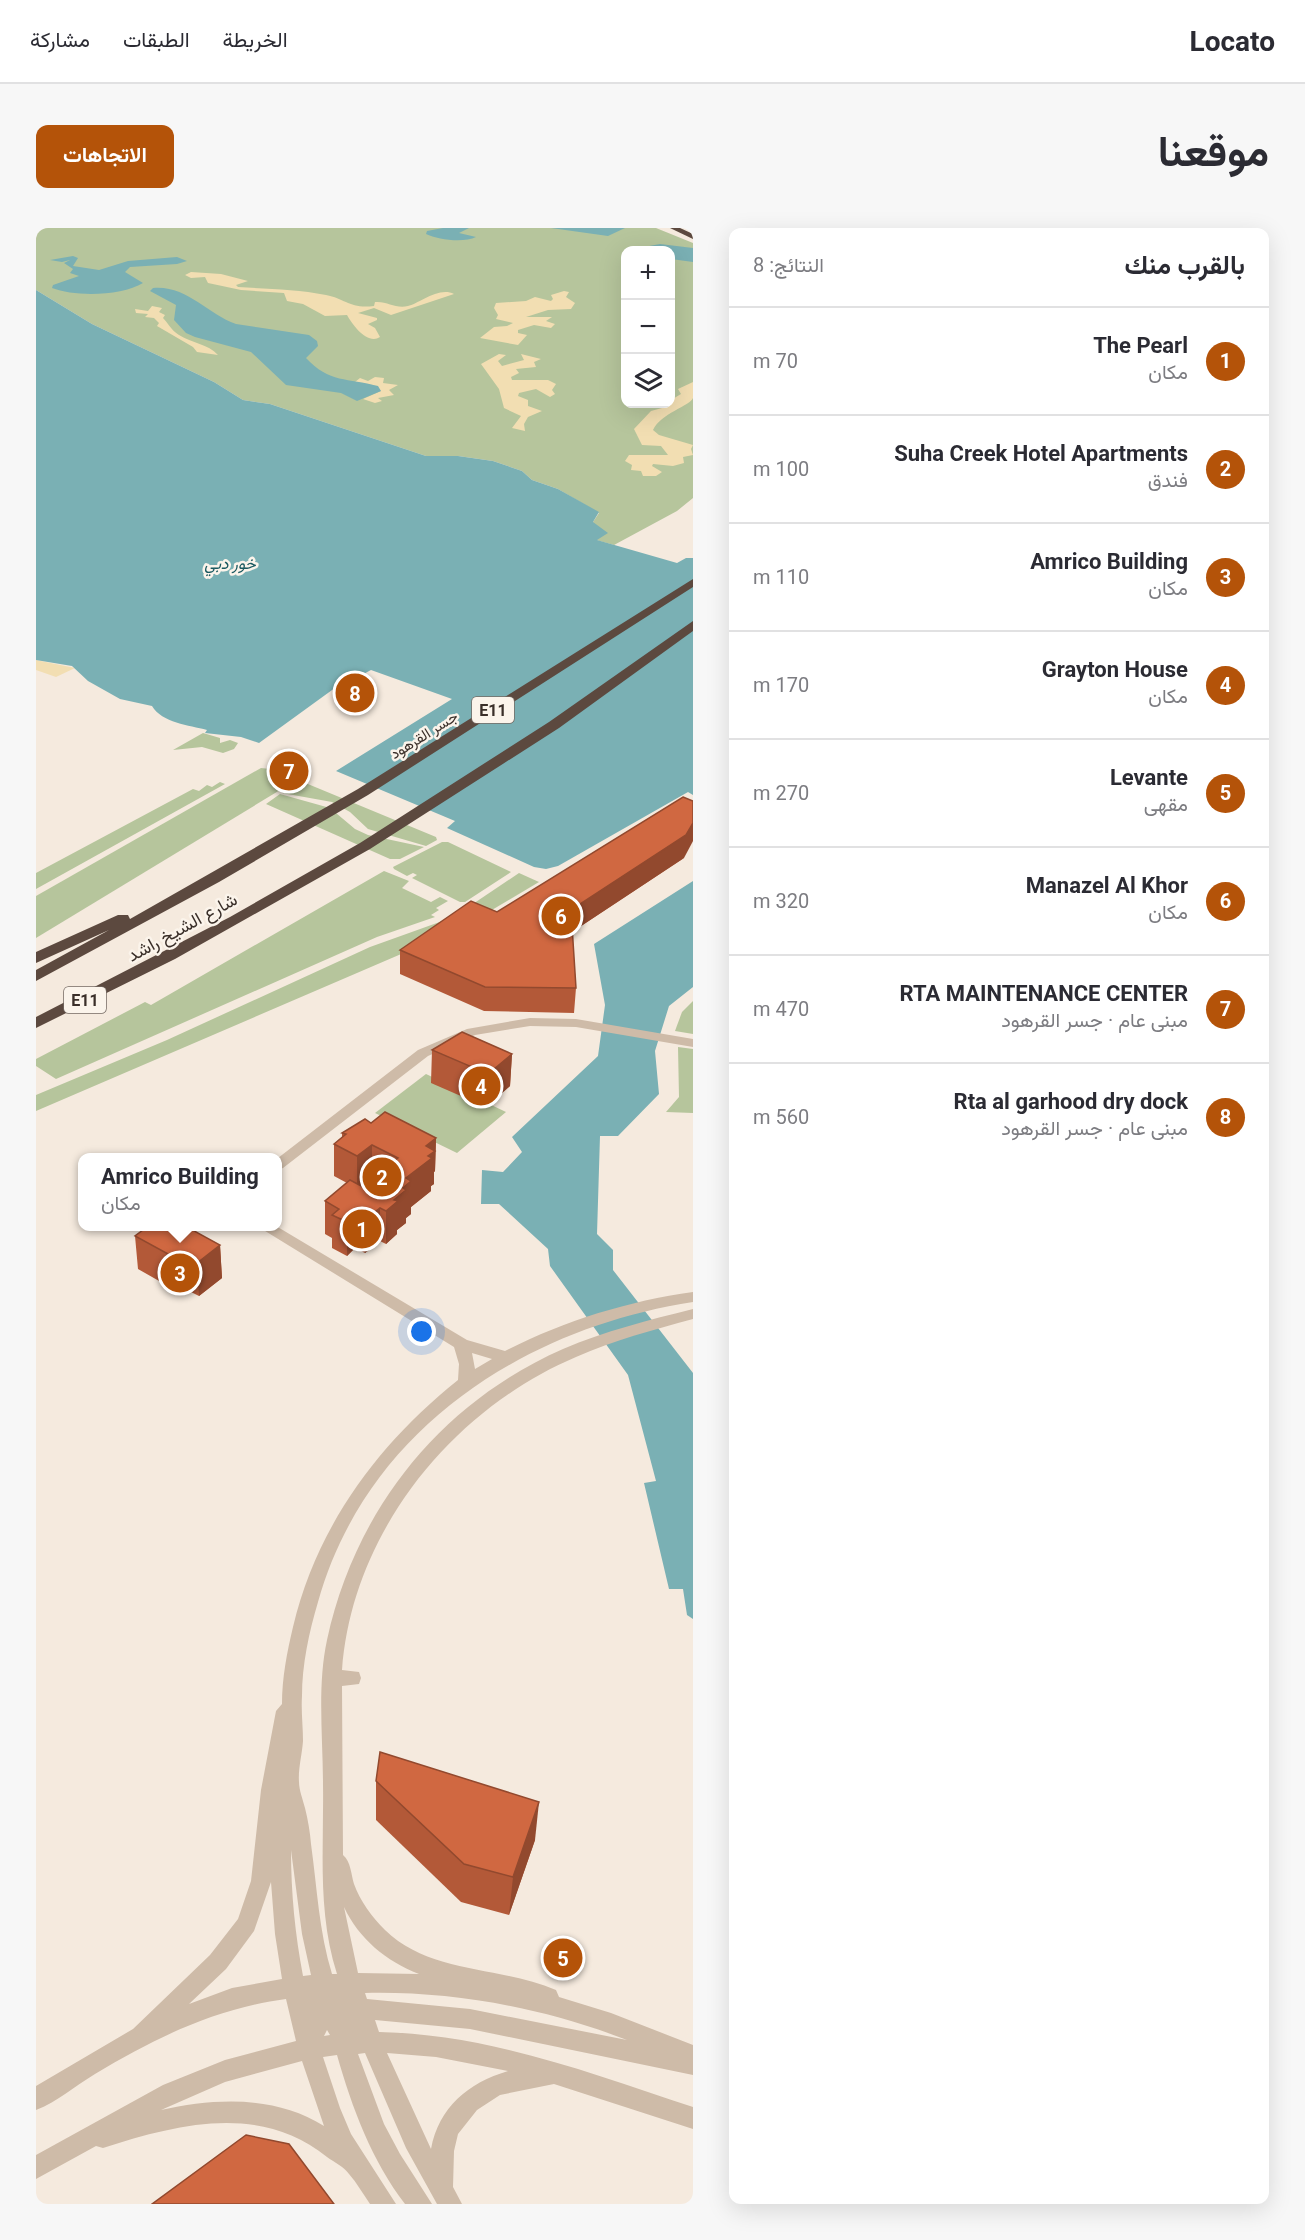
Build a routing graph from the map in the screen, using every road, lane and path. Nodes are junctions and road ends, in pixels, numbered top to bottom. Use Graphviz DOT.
graph roads {
  1 [pos="674,228"];
  2 [pos="693,237"];
  3 [pos="693,582"];
  4 [pos="693,625"];
  5 [pos="693,638"];
  6 [pos="654,654"];
  7 [pos="291,835"];
  8 [pos="162,907"];
  9 [pos="36,958"];
  10 [pos="36,976"];
  11 [pos="36,1023"];
  12 [pos="693,1043"];
  13 [pos="282,1162"];
  14 [pos="271,1231"];
  15 [pos="686,1298"];
  16 [pos="692,1315"];
  17 [pos="461,1344"];
  18 [pos="508,1358"];
  19 [pos="466,1383"];
  20 [pos="331,1677"];
  21 [pos="352,1678"];
  22 [pos="292,1694"];
  23 [pos="288,1782"];
  24 [pos="334,1835"];
  25 [pos="350,1982"];
  26 [pos="325,1984"];
  27 [pos="293,1990"];
  28 [pos="359,2008"];
  29 [pos="332,2009"];
  30 [pos="583,2014"];
  31 [pos="126,2043"];
  32 [pos="372,2043"];
  33 [pos="343,2045"];
  34 [pos="310,2049"];
  35 [pos="693,2056"];
  36 [pos="693,2064"];
  37 [pos="567,2076"];
  38 [pos="36,2099"];
  39 [pos="693,2118"];
  40 [pos="74,2147"];
  41 [pos="356,2164"];
  42 [pos="36,2167"];
  43 [pos="445,2197"];
  44 [pos="384,2204"];
  45 [pos="420,2204"];
  1 -- 2 [label="highway"];
  3 -- 7 [label="highway, جسر القرهود / E11"];
  4 -- 6 [label="highway, E11"];
  5 -- 6 [label="highway"];
  6 -- 11 [label="highway, شارع الشيخ راشد / E11"];
  7 -- 8 [label="highway, شارع الشيخ راشد / E11"];
  8 -- 9 [label="highway"];
  8 -- 10 [label="highway, شارع الشيخ راشد / E11"];
  12 -- 13 [label="street"];
  14 -- 17 [label="street"];
  15 -- 18 [label="street"];
  16 -- 20 [label="street"];
  17 -- 18 [label="street"];
  17 -- 19 [label="street"];
  18 -- 19 [label="street"];
  19 -- 22 [label="street"];
  20 -- 21 [label="street"];
  20 -- 24 [label="street"];
  22 -- 23 [label="street"];
  22 -- 31 [label="street"];
  23 -- 26 [label="street"];
  23 -- 27 [label="street"];
  24 -- 25 [label="street"];
  24 -- 30 [label="street"];
  25 -- 26 [label="street"];
  25 -- 28 [label="street"];
  25 -- 30 [label="street"];
  26 -- 27 [label="street"];
  26 -- 29 [label="street"];
  27 -- 29 [label="street"];
  27 -- 31 [label="street"];
  27 -- 34 [label="street"];
  28 -- 29 [label="street"];
  28 -- 32 [label="street"];
  28 -- 36 [label="street"];
  29 -- 32 [label="street"];
  29 -- 33 [label="street"];
  29 -- 34 [label="street"];
  30 -- 35 [label="street"];
  31 -- 38 [label="street"];
  32 -- 33 [label="street"];
  32 -- 37 [label="street"];
  32 -- 43 [label="street"];
  33 -- 34 [label="street"];
  33 -- 45 [label="street"];
  34 -- 40 [label="street"];
  34 -- 41 [label="street"];
  37 -- 39 [label="street"];
  37 -- 43 [label="street"];
  40 -- 41 [label="street"];
  40 -- 42 [label="street"];
  41 -- 44 [label="street"];
}
